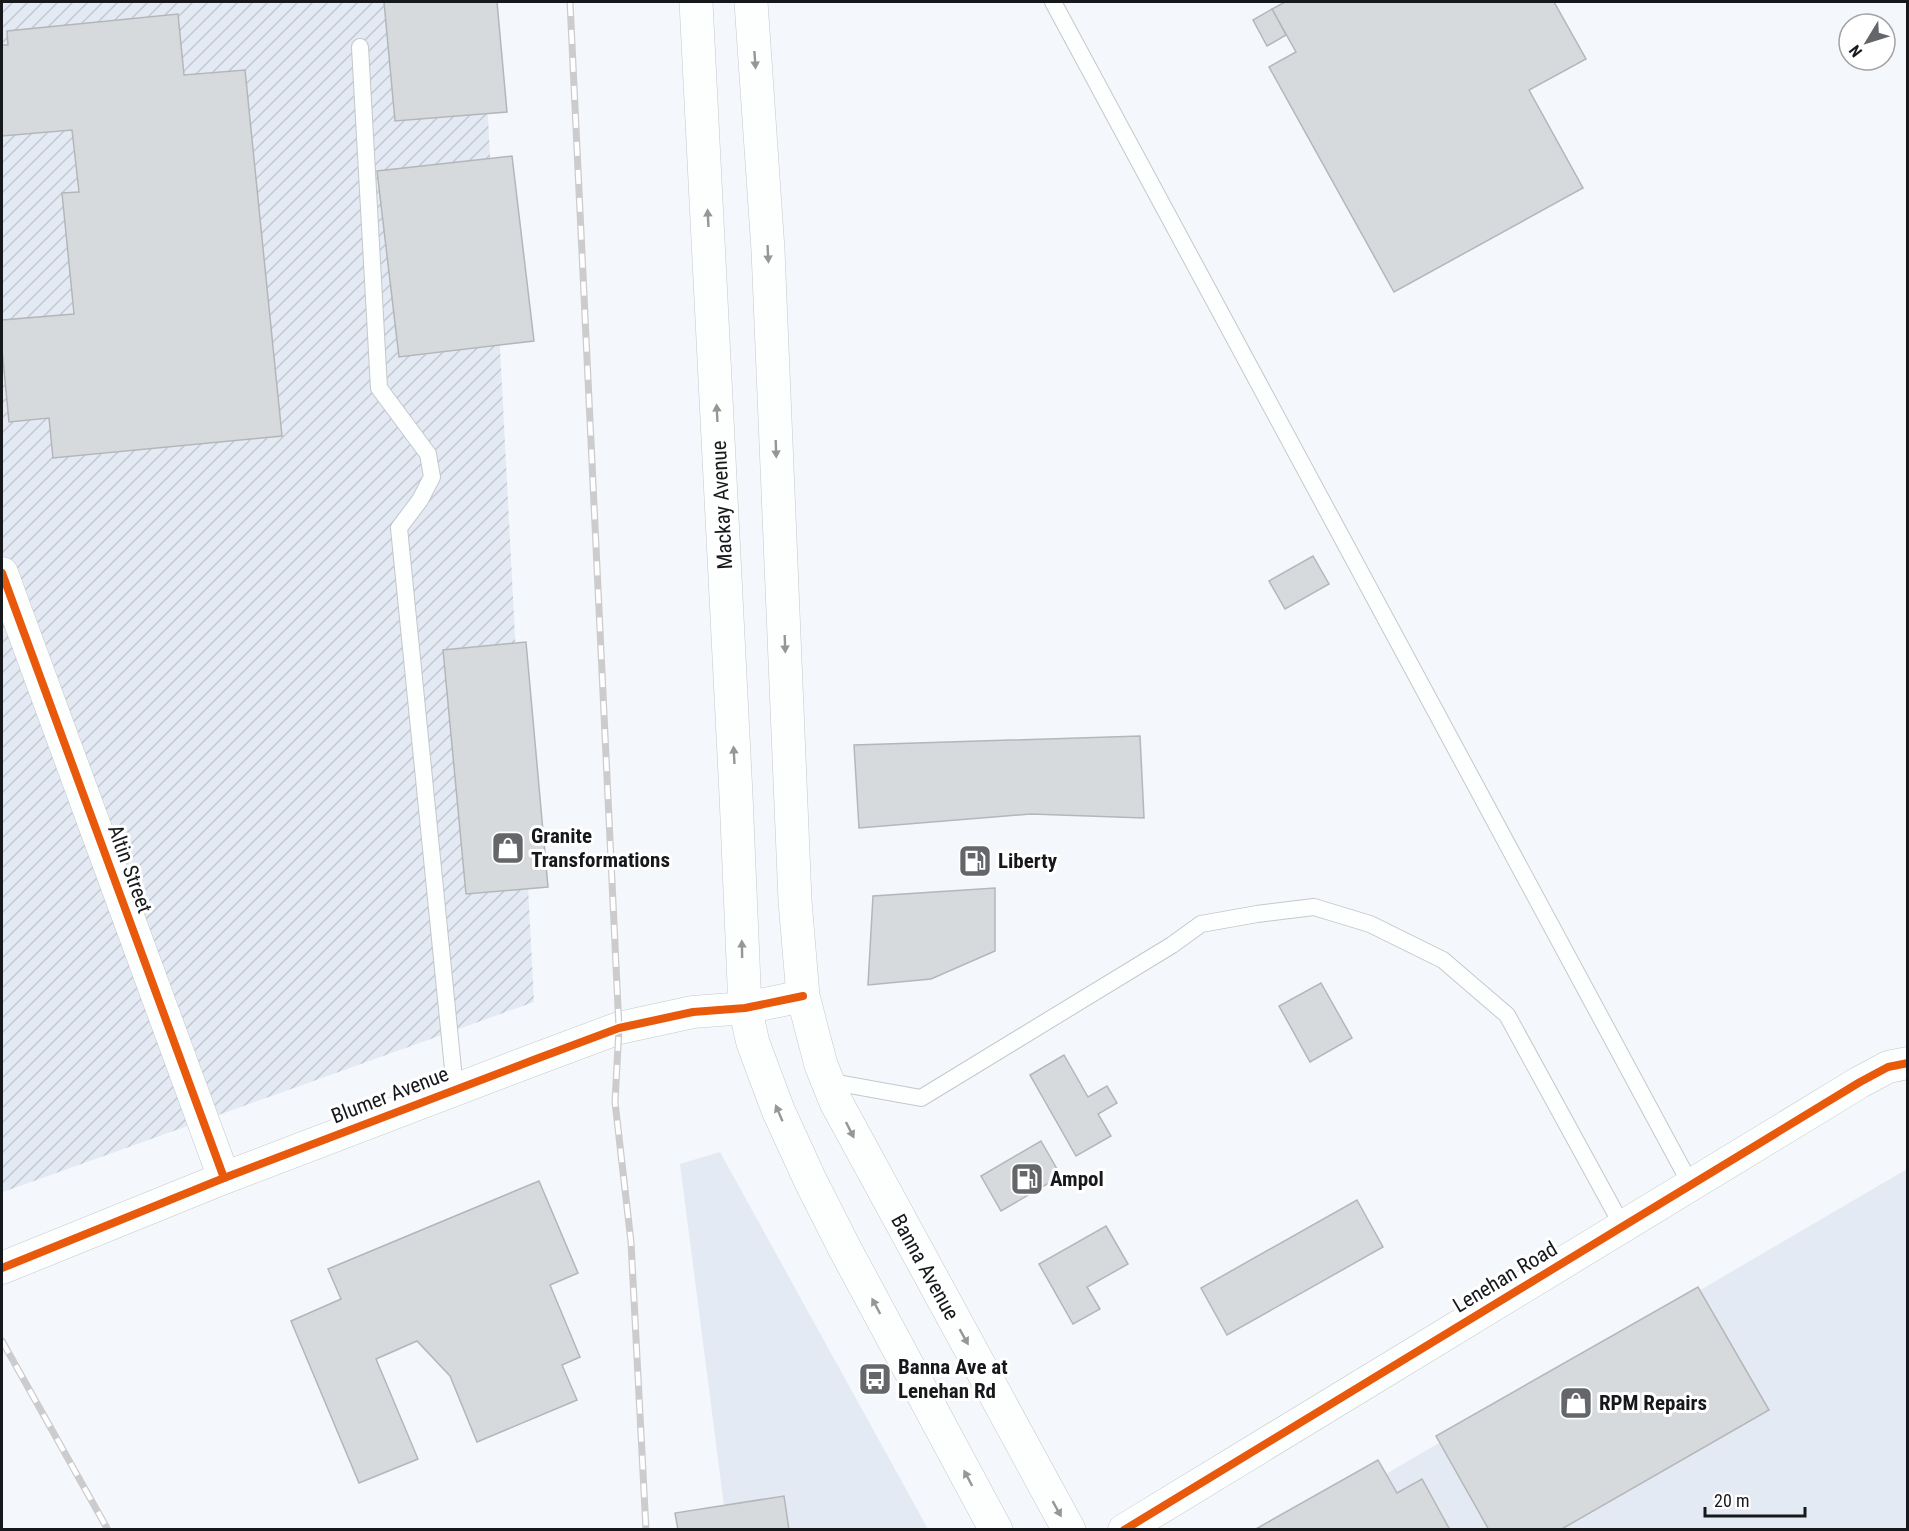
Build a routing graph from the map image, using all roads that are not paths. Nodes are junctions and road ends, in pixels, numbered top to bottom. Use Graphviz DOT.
graph roads {
  1 [pos="696,2"];
  2 [pos="751,2"];
  3 [pos="1053,2"];
  4 [pos="360,47"];
  5 [pos="2,573"];
  6 [pos="802,996"];
  7 [pos="745,1008"];
  8 [pos="1908,1063"];
  9 [pos="827,1081"];
  10 [pos="455,1089"];
  11 [pos="224,1178"];
  12 [pos="1691,1185"];
  13 [pos="1623,1227"];
  14 [pos="2,1268"];
  15 [pos="996,1530"];
  16 [pos="1069,1530"];
  17 [pos="1124,1530"];
  7 -- 1 [label="main road, Mackay Avenue, one-way"];
  2 -- 6 [label="main road, one-way"];
  3 -- 12 [label="lane"];
  4 -- 10 [label="lane"];
  5 -- 11 [label="street, Altin Street"];
  6 -- 7 [label="street, Blumer Avenue"];
  6 -- 9 [label="main road, Banna Avenue"];
  7 -- 10 [label="street, Blumer Avenue"];
  15 -- 7 [label="main road, one-way"];
  8 -- 12 [label="street, Lenehan Road"];
  9 -- 13 [label="lane"];
  9 -- 16 [label="main road, Banna Avenue, one-way"];
  10 -- 11 [label="street, Blumer Avenue"];
  11 -- 14 [label="street, Blumer Avenue"];
  12 -- 13 [label="street, Lenehan Road"];
  13 -- 17 [label="street, Lenehan Road"];
}
